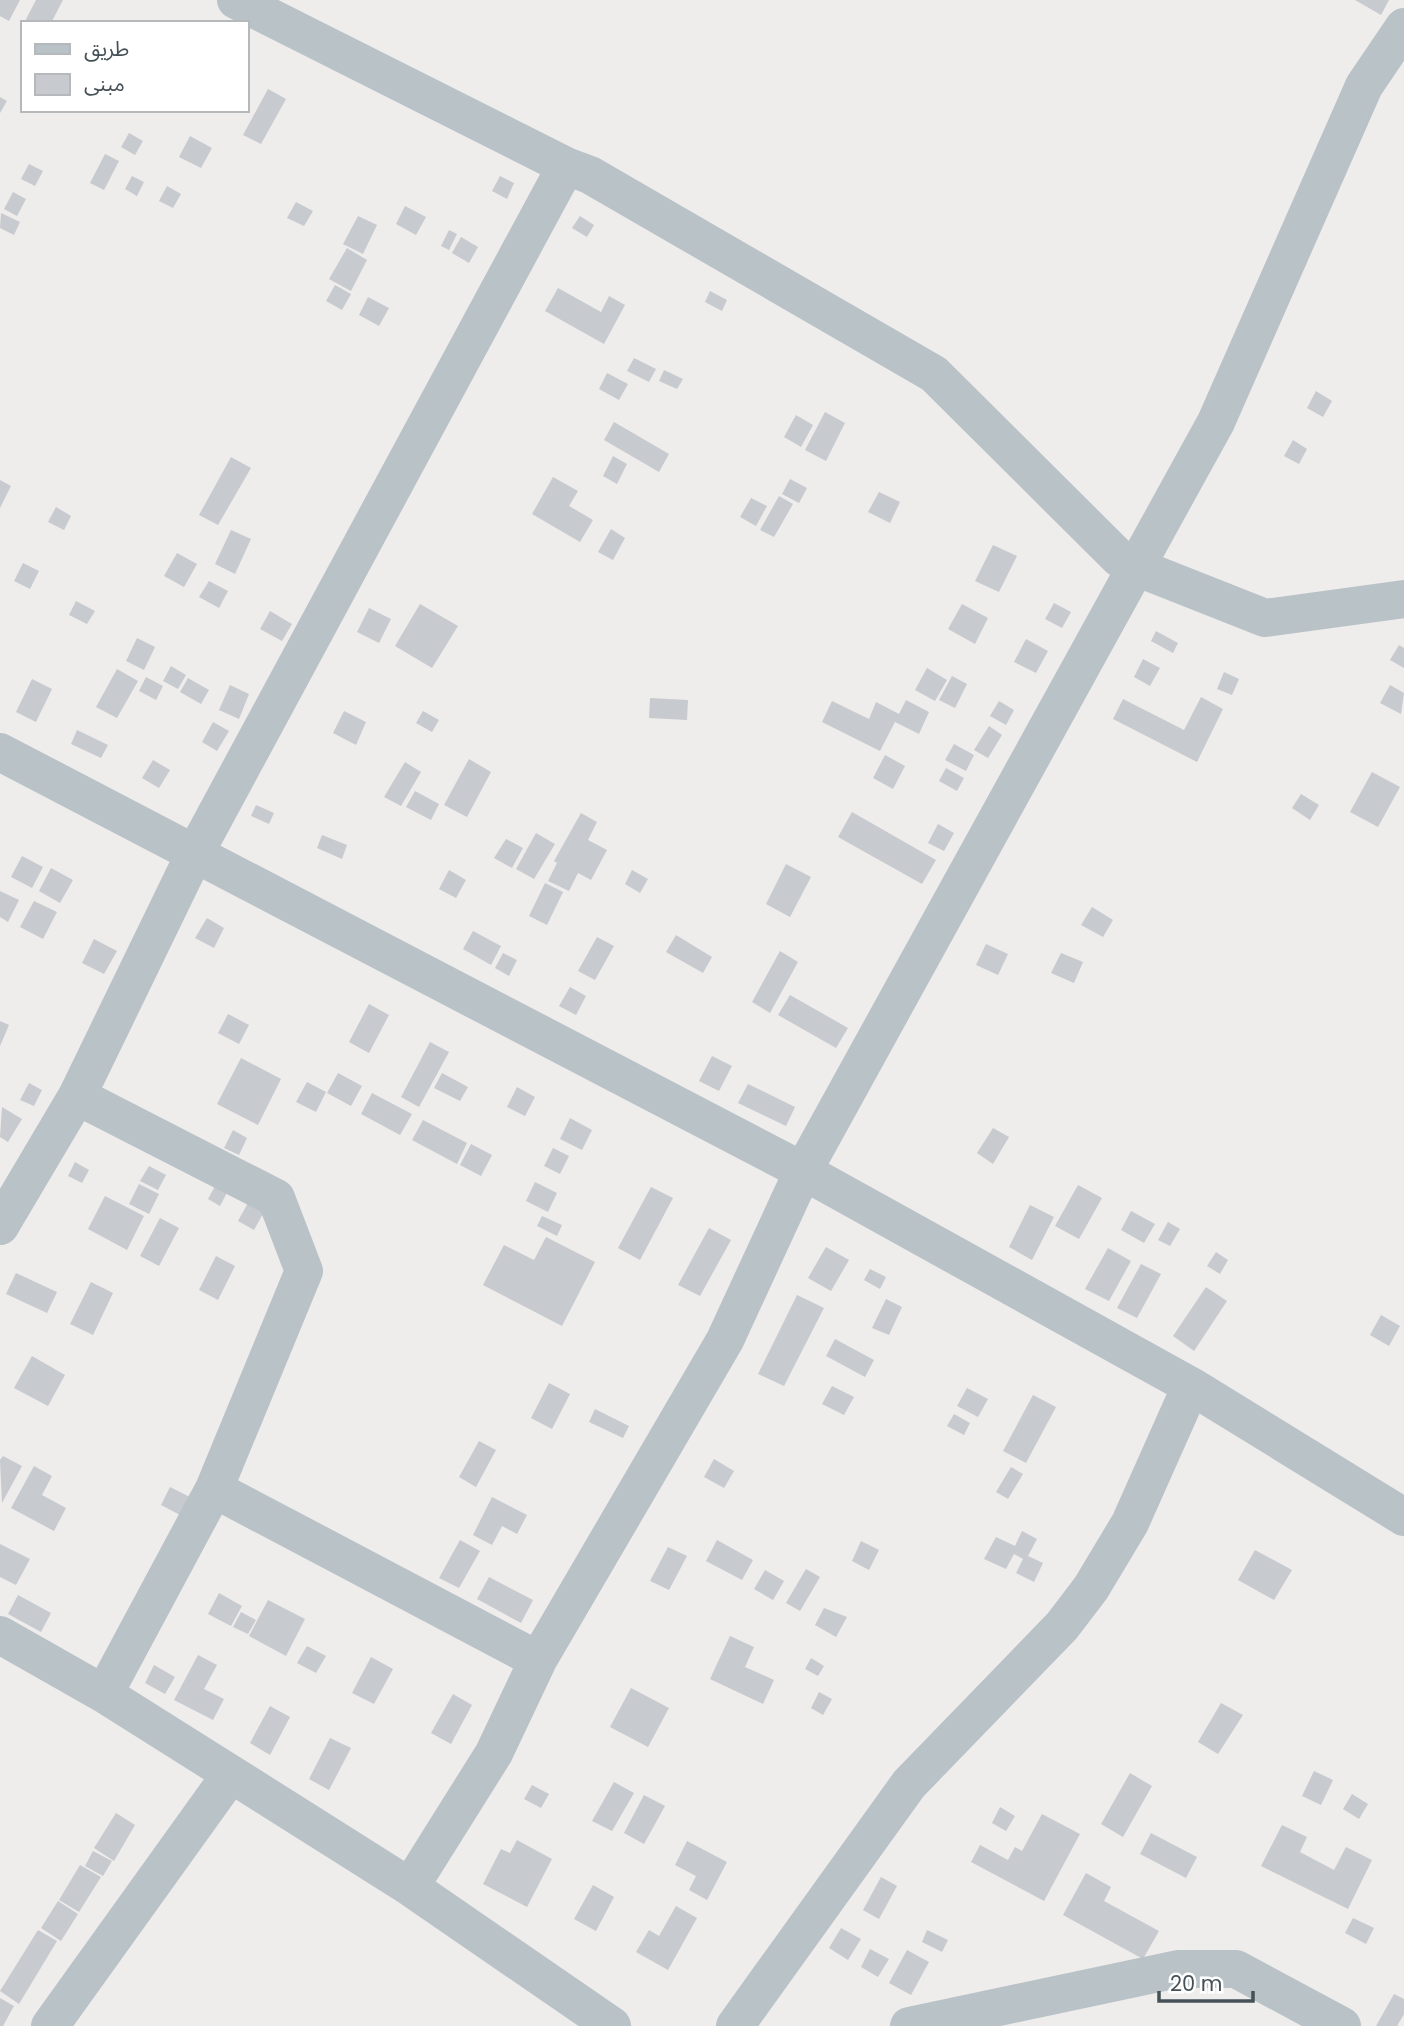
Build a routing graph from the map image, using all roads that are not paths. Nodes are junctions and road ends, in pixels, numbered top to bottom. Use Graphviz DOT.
graph roads {
  1 [pos="236,0"];
  2 [pos="1404,27"];
  3 [pos="566,166"];
  4 [pos="1136,567"];
  5 [pos="1404,599"];
  6 [pos="0,752"];
  7 [pos="194,855"];
  8 [pos="77,1096"];
  9 [pos="803,1171"];
  10 [pos="0,1226"];
  11 [pos="1191,1386"];
  12 [pos="214,1489"];
  13 [pos="1400,1507"];
  14 [pos="0,1635"];
  15 [pos="538,1660"];
  16 [pos="104,1694"];
  17 [pos="231,1774"];
  18 [pos="410,1887"];
  19 [pos="50,2026"];
  20 [pos="612,2026"];
  21 [pos="735,2026"];
  22 [pos="909,2026"];
  23 [pos="1342,2026"];
  1 -- 3 [label="street"];
  2 -- 4 [label="street"];
  3 -- 4 [label="street"];
  3 -- 7 [label="street"];
  4 -- 5 [label="street"];
  4 -- 9 [label="street"];
  6 -- 7 [label="street"];
  7 -- 8 [label="street"];
  7 -- 9 [label="street"];
  8 -- 10 [label="street"];
  8 -- 12 [label="street"];
  9 -- 11 [label="street"];
  9 -- 15 [label="street"];
  11 -- 13 [label="street"];
  11 -- 21 [label="street"];
  12 -- 15 [label="street"];
  12 -- 16 [label="street"];
  14 -- 16 [label="street"];
  15 -- 18 [label="street"];
  16 -- 17 [label="street"];
  17 -- 18 [label="street"];
  17 -- 19 [label="street"];
  18 -- 20 [label="street"];
  22 -- 23 [label="street"];
}
